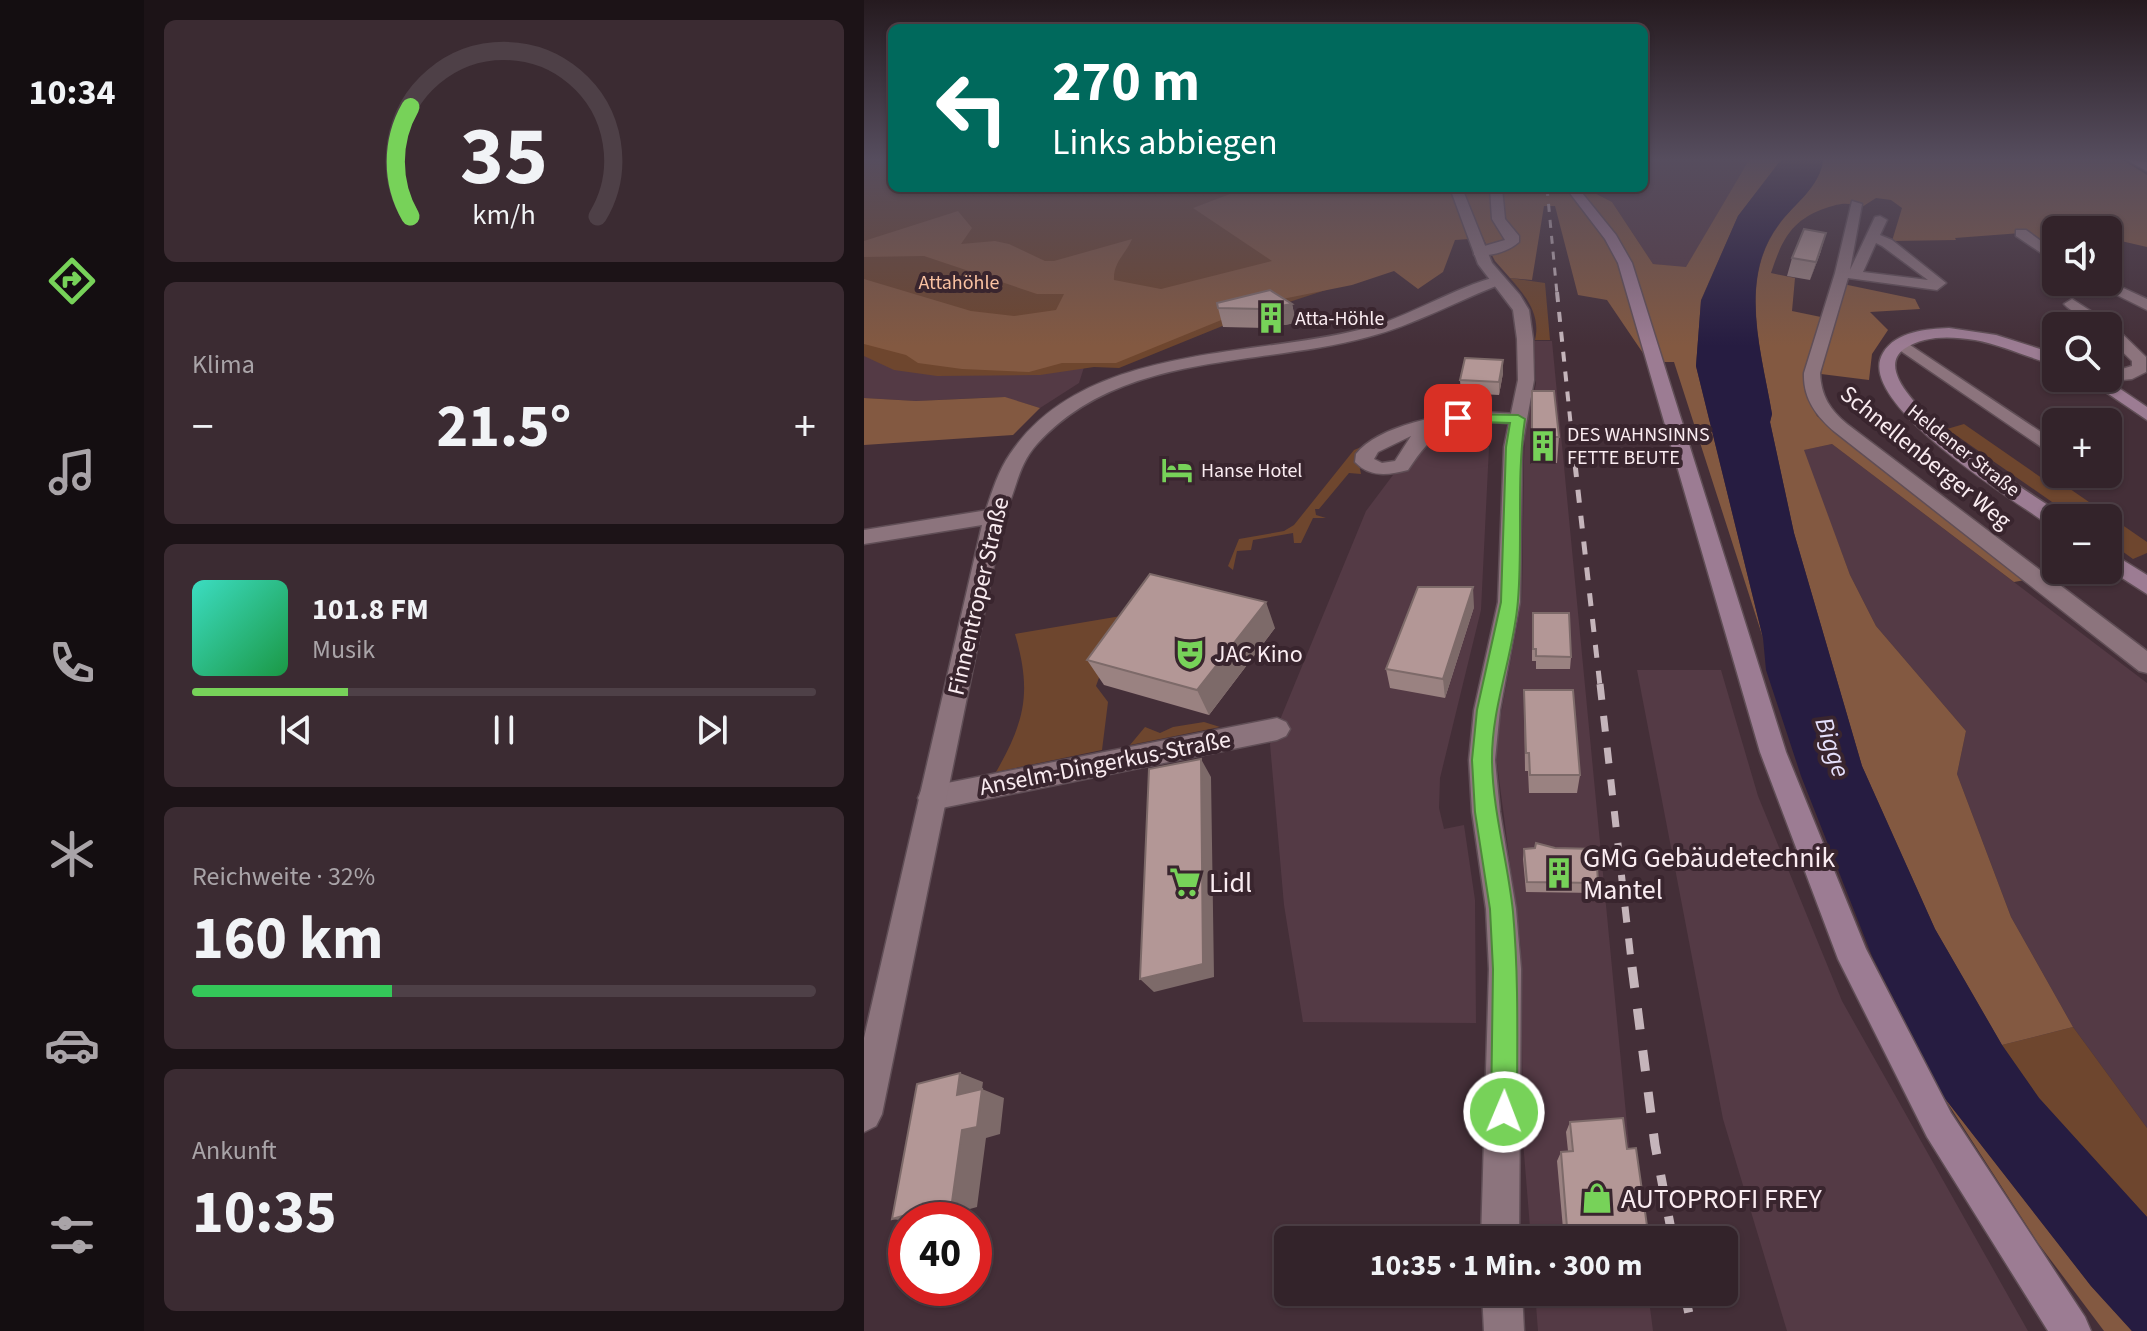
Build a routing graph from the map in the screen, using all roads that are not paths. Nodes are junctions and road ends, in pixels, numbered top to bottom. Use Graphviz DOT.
graph roads {
  1 [pos="1468,222"];
  2 [pos="1501,222"];
  3 [pos="1599,222"];
  4 [pos="1854,222"];
  5 [pos="1879,222"];
  6 [pos="2021,233"];
  7 [pos="1871,236"];
  8 [pos="2042,249"];
  9 [pos="1479,252"];
  10 [pos="1848,273"];
  11 [pos="1499,280"];
  12 [pos="2122,293"];
  13 [pos="2072,304"];
  14 [pos="2147,305"];
  15 [pos="2083,312"];
  16 [pos="2122,343"];
  17 [pos="1901,344"];
  18 [pos="2042,355"];
  19 [pos="2122,375"];
  20 [pos="2118,392"];
  21 [pos="2147,415"];
  22 [pos="1518,419"];
  23 [pos="1446,421"];
  24 [pos="1387,440"];
  25 [pos="2042,441"];
  26 [pos="1409,457"];
  27 [pos="2042,510"];
  28 [pos="994,516"];
  29 [pos="864,537"];
  30 [pos="2122,568"];
  31 [pos="2147,586"];
  32 [pos="2147,664"];
  33 [pos="1277,729"];
  34 [pos="932,798"];
  35 [pos="864,1114"];
  36 [pos="1500,1226"];
  37 [pos="1503,1306"];
  38 [pos="1504,1331"];
  39 [pos="2071,1331"];
  1 -- 9 [label="street"];
  2 -- 9 [label="street"];
  3 -- 39 [label="main road"];
  4 -- 10 [label="street, Schnellenberger Weg"];
  5 -- 7 [label="street, Schnellenberger Weg"];
  6 -- 8 [label="street"];
  7 -- 10 [label="street, Schnellenberger Weg"];
  7 -- 10 [label="street"];
  9 -- 11 [label="street"];
  10 -- 32 [label="street, Schnellenberger Weg"];
  11 -- 22 [label="street"];
  11 -- 28 [label="street, Finnentroper Straße"];
  12 -- 14 [label="street"];
  13 -- 15 [label="street"];
  16 -- 19 [label="street"];
  17 -- 18 [label="main road"];
  17 -- 25 [label="street"];
  17 -- 27 [label="main road, Heldener Straße"];
  20 -- 21 [label="main road"];
  22 -- 23 [label="street"];
  22 -- 36 [label="street"];
  23 -- 24 [label="street"];
  23 -- 26 [label="street"];
  24 -- 26 [label="street"];
  24 -- 26 [label="street"];
  28 -- 29 [label="street"];
  28 -- 34 [label="street, Finnentroper Straße"];
  30 -- 31 [label="main road"];
  33 -- 34 [label="street, Anselm-Dingerkus-Straße"];
  34 -- 35 [label="street, Finnentroper Straße"];
  37 -- 38 [label="street"];
}
